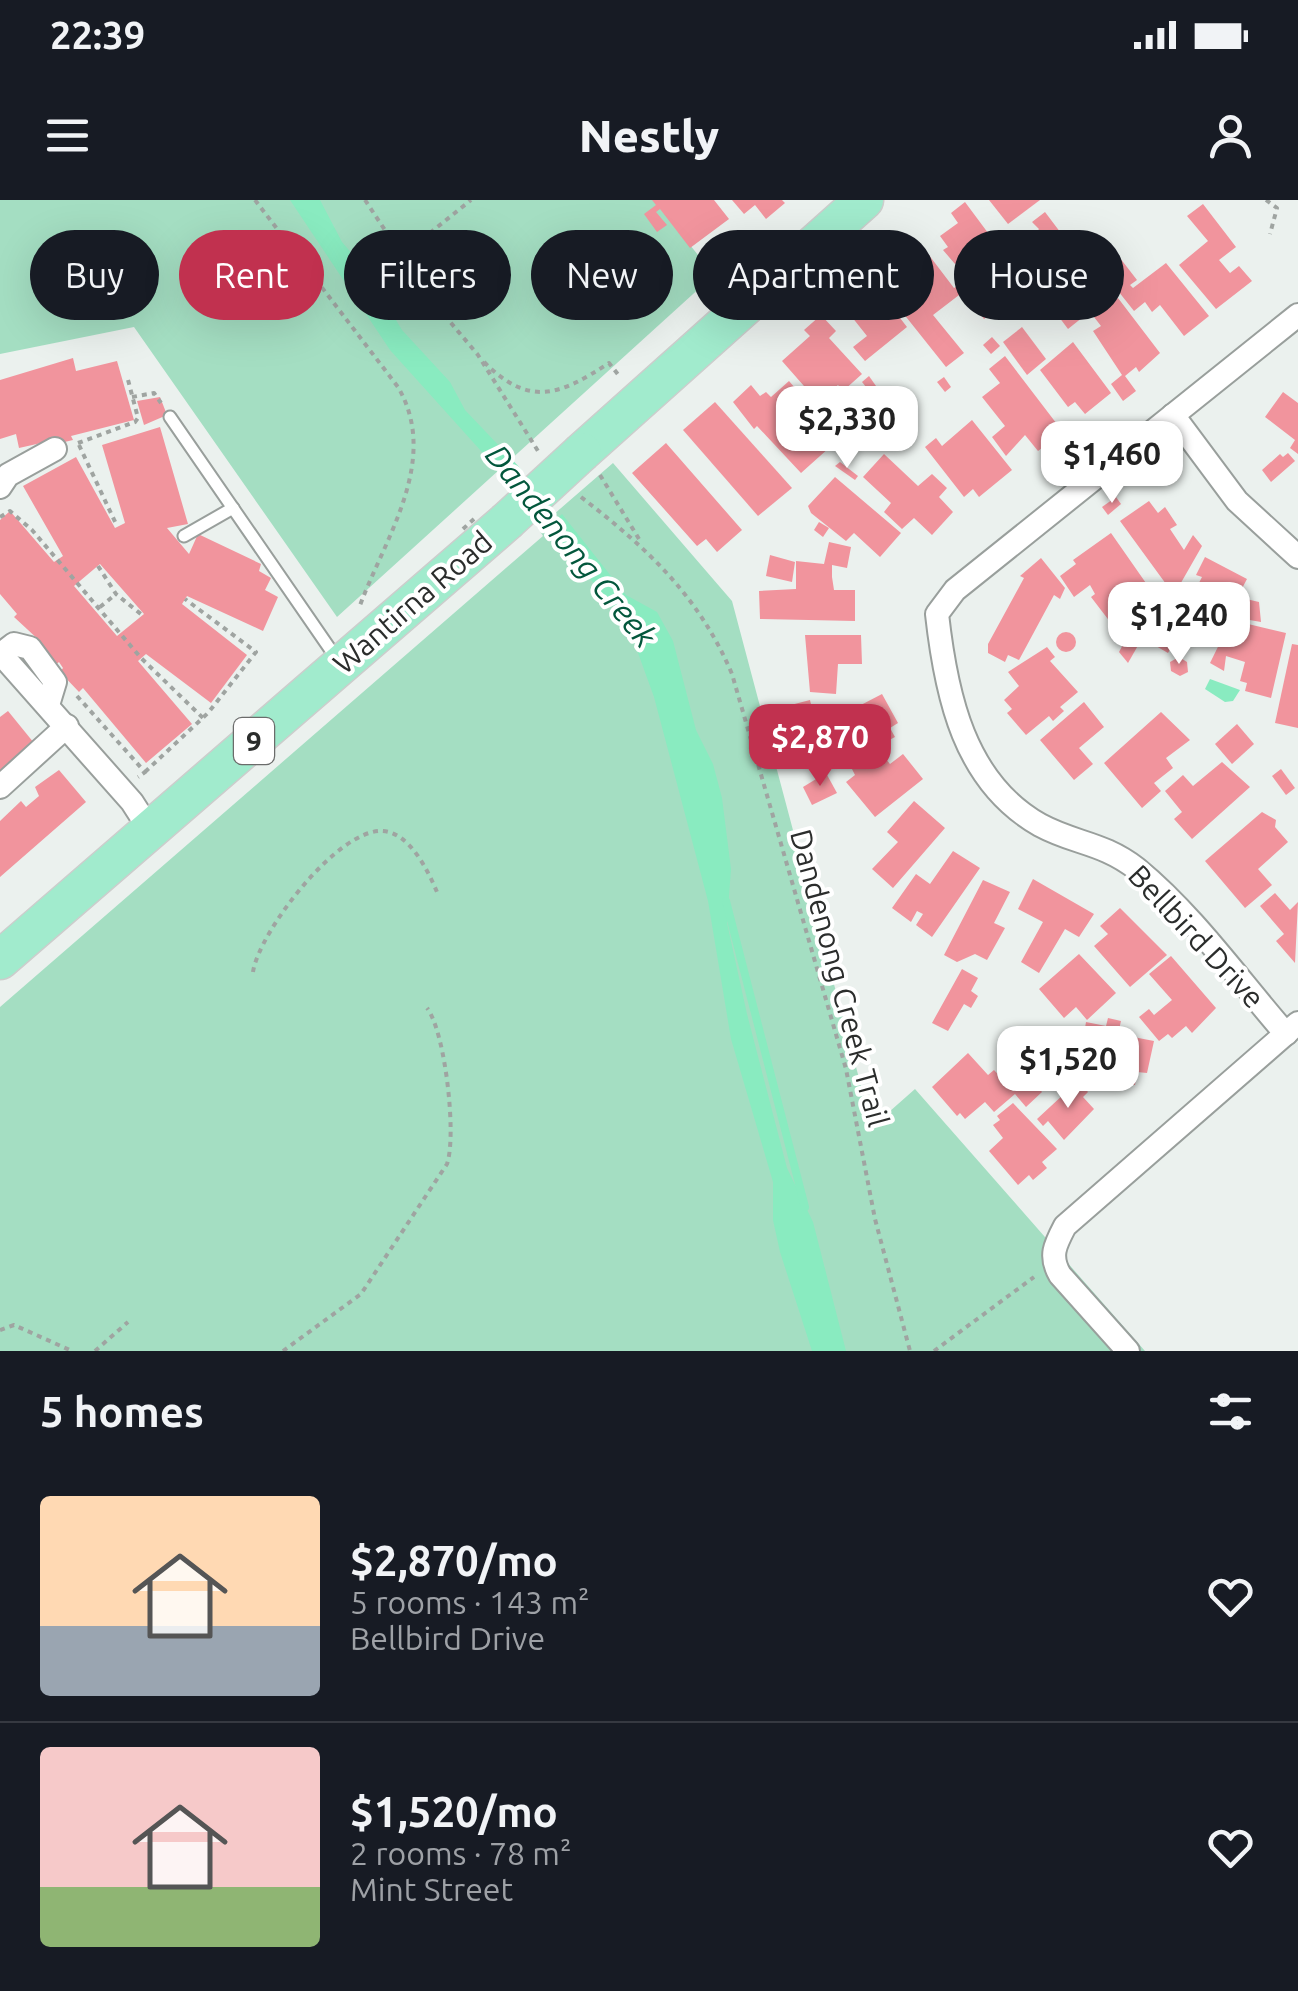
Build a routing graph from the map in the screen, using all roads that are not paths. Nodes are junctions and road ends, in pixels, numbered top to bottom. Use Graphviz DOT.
graph roads {
  1 [pos="864,200"];
  2 [pos="1298,315"];
  3 [pos="1173,415"];
  4 [pos="170,417"];
  5 [pos="67,446"];
  6 [pos="0,488"];
  7 [pos="233,508"];
  8 [pos="184,536"];
  9 [pos="1298,558"];
  10 [pos="342,665"];
  11 [pos="4,666"];
  12 [pos="67,726"];
  13 [pos="0,786"];
  14 [pos="150,830"];
  15 [pos="0,960"];
  16 [pos="1292,1028"];
  17 [pos="1128,1351"];
  1 -- 10 [label="main road, Wantirna Road / 9, bridge"];
  2 -- 3 [label="street, Bellbird Drive"];
  3 -- 9 [label="street"];
  3 -- 16 [label="street, Bellbird Drive"];
  4 -- 7 [label="lane"];
  5 -- 6 [label="street"];
  7 -- 8 [label="lane"];
  7 -- 10 [label="lane"];
  10 -- 14 [label="main road, Wantirna Road / 9"];
  11 -- 12 [label="street"];
  12 -- 13 [label="street"];
  12 -- 14 [label="street"];
  14 -- 15 [label="main road, Wantirna Road / 9"];
  16 -- 17 [label="street"];
}
